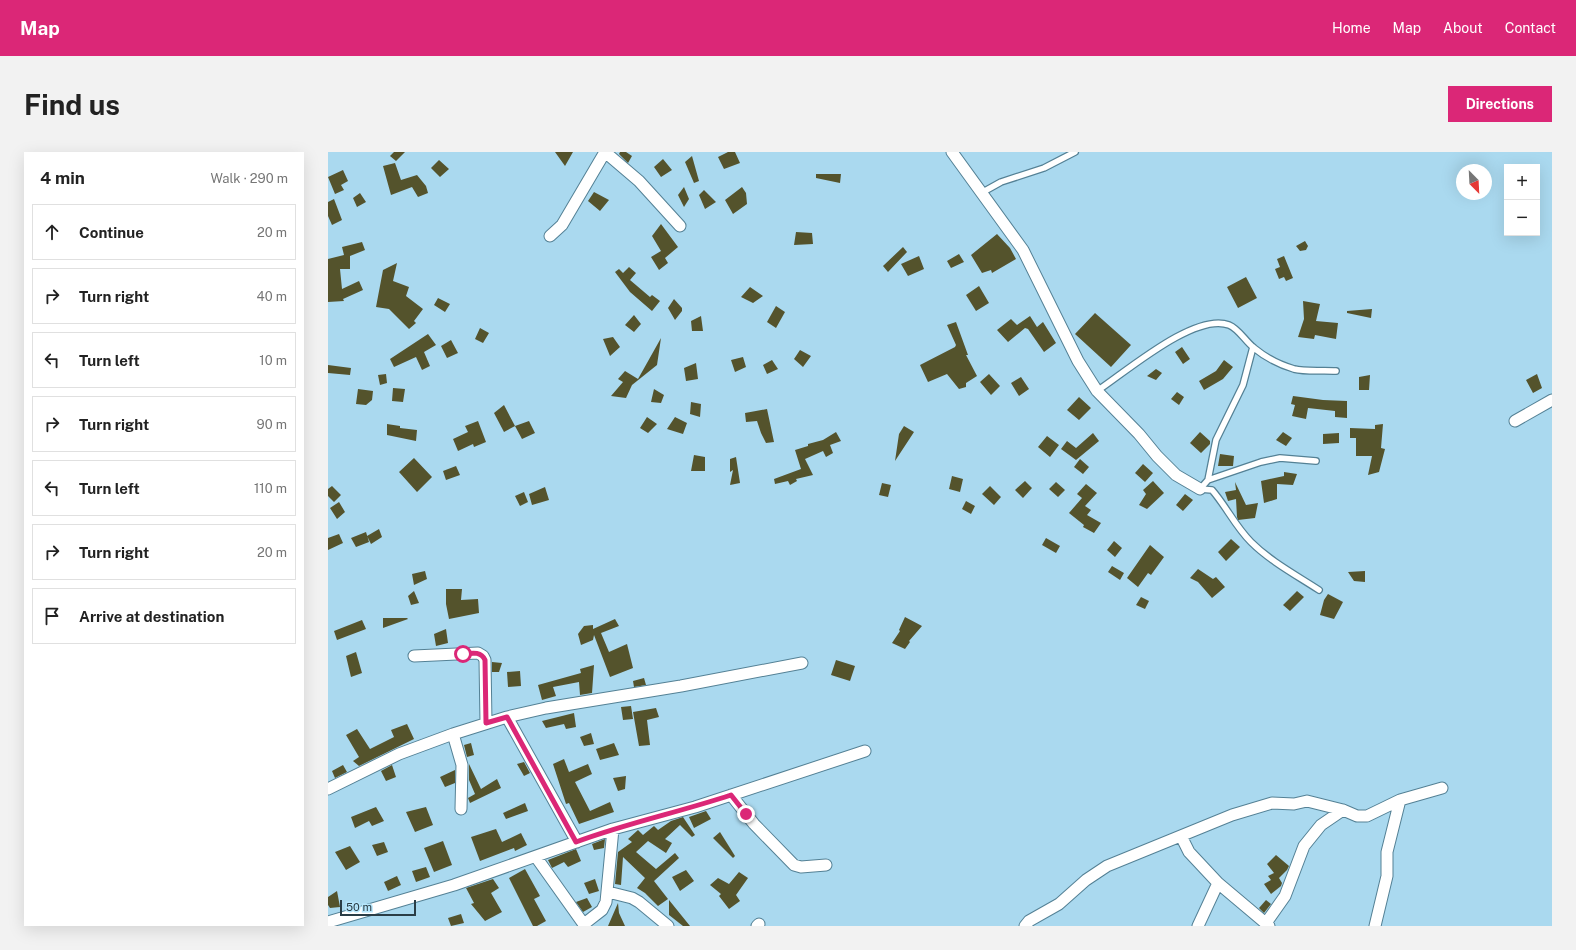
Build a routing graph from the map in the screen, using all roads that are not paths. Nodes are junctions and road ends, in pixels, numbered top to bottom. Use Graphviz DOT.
graph roads {
  1 [pos="605,152"];
  2 [pos="952,152"];
  3 [pos="1075,152"];
  4 [pos="982,192"];
  5 [pos="680,226"];
  6 [pos="550,236"];
  7 [pos="1253,347"];
  8 [pos="1336,371"];
  9 [pos="1097,391"];
  10 [pos="1552,400"];
  11 [pos="1515,421"];
  12 [pos="1316,461"];
  13 [pos="1208,480"];
  14 [pos="1200,489"];
  15 [pos="1319,590"];
  16 [pos="414,656"];
  17 [pos="802,663"];
  18 [pos="507,717"];
  19 [pos="486,723"];
  20 [pos="453,734"];
  21 [pos="865,750"];
  22 [pos="1442,788"];
  23 [pos="328,789"];
  24 [pos="731,795"];
  25 [pos="1400,800"];
  26 [pos="461,809"];
  27 [pos="1343,810"];
  28 [pos="613,828"];
  29 [pos="1181,836"];
  30 [pos="576,842"];
  31 [pos="536,856"];
  32 [pos="826,865"];
  33 [pos="1218,883"];
  34 [pos="608,892"];
  35 [pos="328,922"];
  36 [pos="584,925"];
  37 [pos="1268,925"];
  38 [pos="668,926"];
  39 [pos="1025,926"];
  40 [pos="1198,926"];
  41 [pos="1375,926"];
  1 -- 5 [label="street"];
  1 -- 6 [label="street"];
  2 -- 4 [label="street"];
  3 -- 4 [label="lane"];
  4 -- 9 [label="street"];
  7 -- 8 [label="lane"];
  7 -- 9 [label="lane"];
  7 -- 13 [label="lane"];
  9 -- 14 [label="street"];
  10 -- 11 [label="street"];
  12 -- 13 [label="lane"];
  13 -- 14 [label="lane"];
  14 -- 15 [label="lane"];
  16 -- 19 [label="street"];
  17 -- 18 [label="street"];
  18 -- 19 [label="street"];
  18 -- 30 [label="street"];
  19 -- 20 [label="street"];
  20 -- 23 [label="street"];
  20 -- 26 [label="street"];
  21 -- 24 [label="street"];
  22 -- 25 [label="street"];
  24 -- 28 [label="street"];
  24 -- 32 [label="street"];
  25 -- 27 [label="street"];
  25 -- 41 [label="street"];
  27 -- 29 [label="street"];
  27 -- 37 [label="street"];
  28 -- 30 [label="street"];
  28 -- 34 [label="street"];
  29 -- 33 [label="street"];
  29 -- 39 [label="street"];
  30 -- 31 [label="street"];
  31 -- 35 [label="street"];
  31 -- 36 [label="street"];
  33 -- 37 [label="street"];
  33 -- 40 [label="street"];
  34 -- 36 [label="street"];
  34 -- 38 [label="street"];
}
